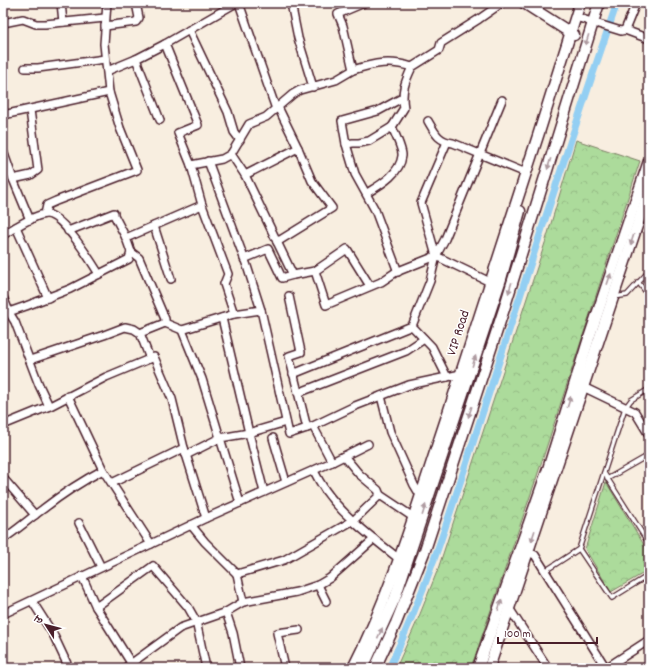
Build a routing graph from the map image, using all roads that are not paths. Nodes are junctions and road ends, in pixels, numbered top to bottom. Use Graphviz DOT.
graph roads {
  1 [pos="61,3"];
  2 [pos="107,3"];
  3 [pos="136,3"];
  4 [pos="236,3"];
  5 [pos="239,3"];
  6 [pos="291,3"];
  7 [pos="364,3"];
  8 [pos="502,3"];
  9 [pos="580,3"];
  10 [pos="584,3"];
  11 [pos="599,3"];
  12 [pos="636,3"];
  13 [pos="530,5"];
  14 [pos="105,18"];
  15 [pos="579,18"];
  16 [pos="63,22"];
  17 [pos="593,22"];
  18 [pos="3,23"];
  19 [pos="105,26"];
  20 [pos="189,30"];
  21 [pos="623,30"];
  22 [pos="572,34"];
  23 [pos="649,39"];
  24 [pos="165,44"];
  25 [pos="105,59"];
  26 [pos="136,59"];
  27 [pos="412,67"];
  28 [pos="25,68"];
  29 [pos="353,70"];
  30 [pos="107,71"];
  31 [pos="312,87"];
  32 [pos="109,92"];
  33 [pos="402,98"];
  34 [pos="502,100"];
  35 [pos="277,108"];
  36 [pos="30,110"];
  37 [pos="3,115"];
  38 [pos="160,120"];
  39 [pos="428,121"];
  40 [pos="392,127"];
  41 [pos="240,140"];
  42 [pos="447,142"];
  43 [pos="346,144"];
  44 [pos="298,148"];
  45 [pos="3,151"];
  46 [pos="231,154"];
  47 [pos="479,154"];
  48 [pos="208,161"];
  49 [pos="649,161"];
  50 [pos="191,164"];
  51 [pos="526,173"];
  52 [pos="245,175"];
  53 [pos="13,179"];
  54 [pos="649,190"];
  55 [pos="367,193"];
  56 [pos="202,206"];
  57 [pos="45,214"];
  58 [pos="30,220"];
  59 [pos="154,226"];
  60 [pos="16,227"];
  61 [pos="68,231"];
  62 [pos="3,235"];
  63 [pos="126,238"];
  64 [pos="277,242"];
  65 [pos="131,252"];
  66 [pos="436,256"];
  67 [pos="244,259"];
  68 [pos="315,271"];
  69 [pos="649,271"];
  70 [pos="398,272"];
  71 [pos="99,274"];
  72 [pos="293,275"];
  73 [pos="171,279"];
  74 [pos="490,282"];
  75 [pos="638,282"];
  76 [pos="370,286"];
  77 [pos="289,296"];
  78 [pos="649,296"];
  79 [pos="3,297"];
  80 [pos="48,298"];
  81 [pos="613,298"];
  82 [pos="261,310"];
  83 [pos="6,312"];
  84 [pos="234,314"];
  85 [pos="222,318"];
  86 [pos="165,323"];
  87 [pos="412,326"];
  88 [pos="182,330"];
  89 [pos="140,333"];
  90 [pos="424,338"];
  91 [pos="150,359"];
  92 [pos="30,360"];
  93 [pos="293,374"];
  94 [pos="461,374"];
  95 [pos="447,377"];
  96 [pos="579,385"];
  97 [pos="649,389"];
  98 [pos="298,393"];
  99 [pos="68,396"];
  100 [pos="381,396"];
  101 [pos="49,406"];
  102 [pos="625,408"];
  103 [pos="286,422"];
  104 [pos="3,425"];
  105 [pos="310,427"];
  106 [pos="249,433"];
  107 [pos="649,436"];
  108 [pos="220,438"];
  109 [pos="273,438"];
  110 [pos="368,444"];
  111 [pos="185,451"];
  112 [pos="649,455"];
  113 [pos="344,456"];
  114 [pos="332,462"];
  115 [pos="103,470"];
  116 [pos="314,471"];
  117 [pos="604,473"];
  118 [pos="3,478"];
  119 [pos="608,479"];
  120 [pos="286,482"];
  121 [pos="112,484"];
  122 [pos="264,492"];
  123 [pos="380,495"];
  124 [pos="420,496"];
  125 [pos="240,503"];
  126 [pos="35,515"];
  127 [pos="413,517"];
  128 [pos="206,518"];
  129 [pos="354,520"];
  130 [pos="79,523"];
  131 [pos="191,525"];
  132 [pos="3,539"];
  133 [pos="374,539"];
  134 [pos="151,544"];
  135 [pos="649,544"];
  136 [pos="580,549"];
  137 [pos="528,552"];
  138 [pos="399,559"];
  139 [pos="101,567"];
  140 [pos="545,571"];
  141 [pos="236,574"];
  142 [pos="649,575"];
  143 [pos="82,576"];
  144 [pos="318,585"];
  145 [pos="32,601"];
  146 [pos="326,601"];
  147 [pos="243,602"];
  148 [pos="96,606"];
  149 [pos="509,608"];
  150 [pos="226,612"];
  151 [pos="3,614"];
  152 [pos="196,621"];
  153 [pos="299,630"];
  154 [pos="649,640"];
  155 [pos="128,666"];
  156 [pos="69,668"];
  157 [pos="206,668"];
  158 [pos="240,668"];
  159 [pos="285,668"];
  160 [pos="353,668"];
  161 [pos="363,668"];
  162 [pos="375,668"];
  163 [pos="478,668"];
  164 [pos="490,668"];
  165 [pos="548,668"];
  166 [pos="606,668"];
  1 -- 16 [label="street"];
  2 -- 14 [label="street"];
  3 -- 19 [label="street"];
  4 -- 20 [label="street"];
  5 -- 35 [label="street"];
  6 -- 31 [label="street"];
  7 -- 29 [label="street"];
  8 -- 27 [label="street"];
  9 -- 22 [label="street, VIP Road"];
  10 -- 15 [label="street, VIP Road"];
  11 -- 17 [label="street"];
  12 -- 21 [label="street"];
  13 -- 22 [label="street"];
  14 -- 16 [label="street"];
  14 -- 19 [label="street"];
  15 -- 17 [label="street"];
  15 -- 22 [label="street, VIP Road"];
  16 -- 18 [label="street"];
  17 -- 21 [label="street"];
  17 -- 162 [label="street, one-way"];
  19 -- 25 [label="street"];
  20 -- 24 [label="street"];
  20 -- 41 [label="street"];
  21 -- 23 [label="street"];
  22 -- 51 [label="street, VIP Road"];
  161 -- 22 [label="street, VIP Road, one-way"];
  24 -- 26 [label="street"];
  24 -- 50 [label="street"];
  25 -- 28 [label="street"];
  25 -- 30 [label="street"];
  26 -- 30 [label="street"];
  26 -- 38 [label="street"];
  27 -- 29 [label="street"];
  27 -- 33 [label="street"];
  29 -- 31 [label="street"];
  30 -- 32 [label="street"];
  31 -- 35 [label="street"];
  32 -- 36 [label="street"];
  32 -- 57 [label="street"];
  33 -- 40 [label="street"];
  33 -- 43 [label="street"];
  34 -- 47 [label="street"];
  35 -- 41 [label="street"];
  35 -- 44 [label="street"];
  36 -- 37 [label="street"];
  36 -- 53 [label="street"];
  39 -- 42 [label="street"];
  40 -- 43 [label="street"];
  40 -- 55 [label="street"];
  41 -- 46 [label="street"];
  42 -- 47 [label="street"];
  42 -- 66 [label="street"];
  43 -- 55 [label="street"];
  44 -- 52 [label="street"];
  44 -- 64 [label="street"];
  45 -- 53 [label="street"];
  46 -- 48 [label="street"];
  46 -- 52 [label="street"];
  47 -- 51 [label="street"];
  47 -- 66 [label="street"];
  48 -- 50 [label="street"];
  48 -- 67 [label="street"];
  96 -- 49 [label="street, one-way"];
  50 -- 56 [label="street"];
  51 -- 74 [label="street, VIP Road"];
  52 -- 64 [label="street"];
  53 -- 58 [label="street"];
  54 -- 81 [label="street, one-way"];
  55 -- 70 [label="street"];
  56 -- 59 [label="street"];
  56 -- 84 [label="street"];
  57 -- 58 [label="street"];
  57 -- 61 [label="street"];
  58 -- 60 [label="street"];
  59 -- 63 [label="street"];
  59 -- 73 [label="street"];
  60 -- 62 [label="street"];
  60 -- 80 [label="street"];
  61 -- 63 [label="street"];
  61 -- 71 [label="street"];
  63 -- 65 [label="street"];
  64 -- 72 [label="street"];
  65 -- 71 [label="street"];
  65 -- 86 [label="street"];
  66 -- 70 [label="street"];
  66 -- 74 [label="street"];
  66 -- 87 [label="street"];
  67 -- 72 [label="street"];
  67 -- 82 [label="street"];
  68 -- 72 [label="street"];
  68 -- 76 [label="street"];
  68 -- 76 [label="street"];
  69 -- 75 [label="lane"];
  70 -- 76 [label="street"];
  71 -- 80 [label="street"];
  74 -- 94 [label="street, VIP Road"];
  75 -- 78 [label="lane"];
  75 -- 81 [label="lane"];
  77 -- 93 [label="street"];
  79 -- 83 [label="street"];
  80 -- 83 [label="street"];
  81 -- 96 [label="street"];
  82 -- 84 [label="street"];
  82 -- 103 [label="street"];
  83 -- 92 [label="street"];
  84 -- 85 [label="street"];
  85 -- 88 [label="street"];
  85 -- 106 [label="street"];
  86 -- 88 [label="street"];
  86 -- 89 [label="street"];
  87 -- 90 [label="street"];
  87 -- 93 [label="street"];
  88 -- 108 [label="street"];
  89 -- 91 [label="street"];
  89 -- 92 [label="street"];
  90 -- 95 [label="street"];
  90 -- 98 [label="street"];
  91 -- 99 [label="street"];
  91 -- 111 [label="street"];
  92 -- 101 [label="street"];
  93 -- 98 [label="street"];
  94 -- 95 [label="street"];
  94 -- 124 [label="street, VIP Road"];
  95 -- 100 [label="street"];
  96 -- 102 [label="street"];
  96 -- 137 [label="street, one-way"];
  163 -- 96 [label="street, one-way"];
  97 -- 102 [label="lane"];
  98 -- 105 [label="street"];
  99 -- 101 [label="street"];
  99 -- 115 [label="street"];
  100 -- 105 [label="street"];
  100 -- 124 [label="street"];
  101 -- 104 [label="street"];
  102 -- 107 [label="street"];
  102 -- 117 [label="lane"];
  103 -- 105 [label="street"];
  103 -- 106 [label="street"];
  105 -- 114 [label="street"];
  106 -- 108 [label="street"];
  106 -- 122 [label="street"];
  108 -- 111 [label="street"];
  108 -- 125 [label="street"];
  109 -- 120 [label="street"];
  110 -- 113 [label="street"];
  111 -- 121 [label="street"];
  111 -- 128 [label="street"];
  112 -- 119 [label="lane"];
  113 -- 114 [label="street"];
  113 -- 123 [label="street"];
  114 -- 116 [label="street"];
  115 -- 121 [label="street"];
  115 -- 126 [label="street"];
  116 -- 120 [label="street"];
  116 -- 129 [label="street"];
  117 -- 119 [label="lane"];
  117 -- 136 [label="lane"];
  118 -- 126 [label="street"];
  119 -- 135 [label="lane"];
  120 -- 122 [label="street"];
  121 -- 134 [label="street"];
  122 -- 125 [label="street"];
  123 -- 127 [label="street"];
  123 -- 129 [label="street"];
  124 -- 127 [label="street, VIP Road"];
  125 -- 128 [label="street"];
  126 -- 132 [label="street"];
  127 -- 138 [label="street, VIP Road"];
  128 -- 131 [label="street"];
  129 -- 133 [label="street"];
  129 -- 141 [label="street"];
  130 -- 139 [label="street"];
  131 -- 134 [label="street"];
  131 -- 141 [label="street"];
  133 -- 138 [label="street"];
  133 -- 144 [label="street"];
  134 -- 139 [label="street"];
  136 -- 140 [label="lane"];
  136 -- 142 [label="lane"];
  137 -- 140 [label="street"];
  137 -- 149 [label="street"];
  138 -- 160 [label="street, VIP Road"];
  139 -- 143 [label="street"];
  140 -- 166 [label="street"];
  141 -- 147 [label="street"];
  143 -- 145 [label="street"];
  143 -- 148 [label="street"];
  144 -- 146 [label="street"];
  144 -- 147 [label="street"];
  145 -- 151 [label="street"];
  145 -- 156 [label="street"];
  147 -- 150 [label="street"];
  148 -- 152 [label="street"];
  148 -- 155 [label="street"];
  149 -- 164 [label="street"];
  149 -- 165 [label="street"];
  150 -- 152 [label="street"];
  150 -- 158 [label="street"];
  152 -- 155 [label="street"];
  152 -- 157 [label="street"];
  153 -- 159 [label="street"];
  154 -- 166 [label="street"];
}
